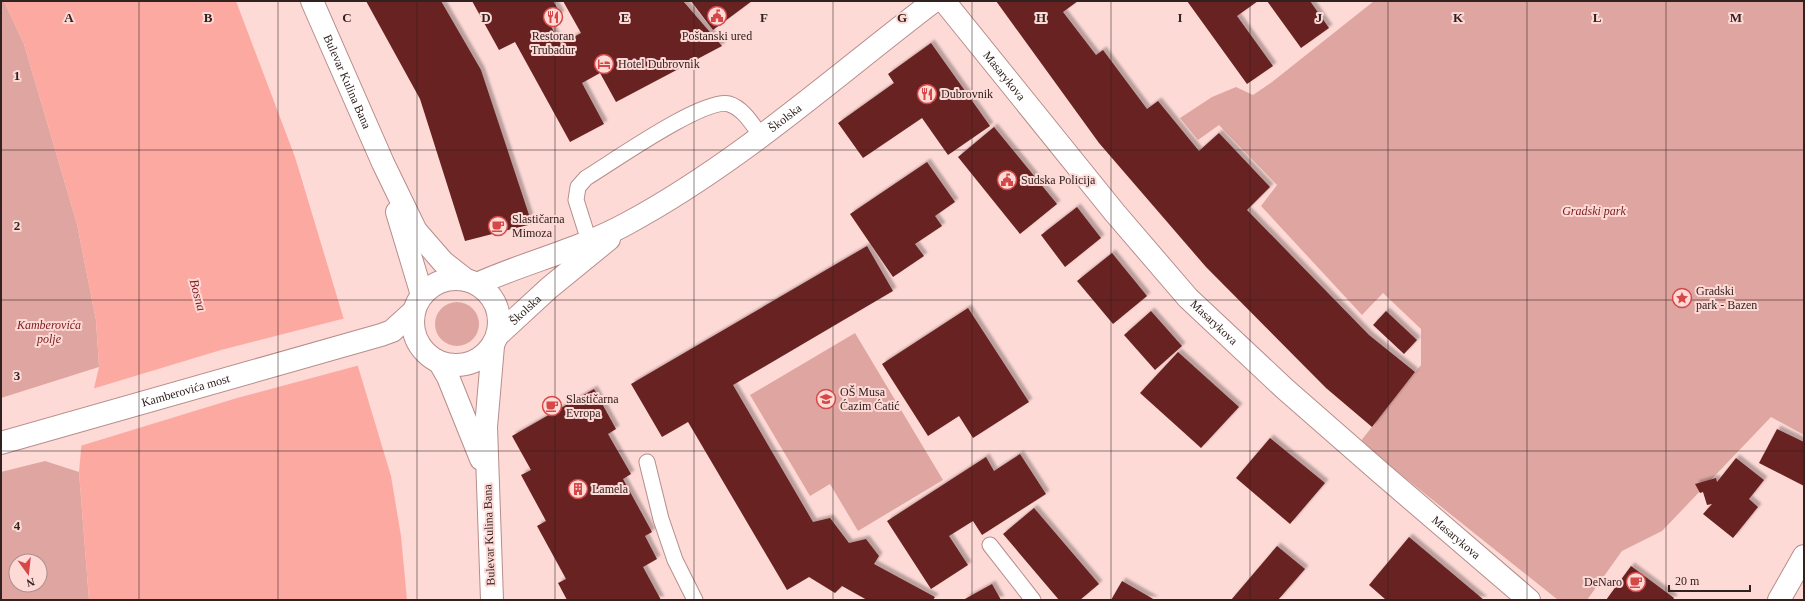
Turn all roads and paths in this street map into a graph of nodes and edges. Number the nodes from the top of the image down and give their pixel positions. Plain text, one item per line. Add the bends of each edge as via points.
1 (312, 1) edge
2 (934, 1) edge
3 (944, 1) edge
4 (761, 136) junction
5 (383, 163) junction
6 (627, 224) junction
7 (589, 241) junction
8 (471, 282) junction
9 (418, 303) junction
10 (376, 337) junction
11 (495, 341) junction
12 (419, 345) junction
13 (440, 363) junction
14 (1, 443) edge
15 (647, 462) dead end
16 (486, 471) junction
17 (990, 545) dead end
18 (1800, 564) edge
19 (492, 600) edge
20 (695, 600) edge
21 (1033, 600) edge
22 (1529, 600) edge
23 (1779, 600) edge

1 - 5 street, Bulevar Kulina Bana
2 - 4 street, Školska
3 - 22 street, Masarykova via 1115,213 1188,298 1285,389
4 - 6 street, Školska via 704,177
4 - 7 lane via 737,107 728,103 718,104 681,118 586,178 578,187 576,200
5 - 8 street, Bulevar Kulina Bana via 416,231 443,262
5 - 9 street, Bulevar Kulina Bana
6 - 7 street, Školska
6 - 11 street, Školska via 549,288
7 - 8 street, Školska via 503,273
8 - 9 street via 442,282 428,290
8 - 11 street via 486,291 494,301 500,323
9 - 10 street via 392,331
9 - 12 street via 413,327
10 - 12 street via 405,340
10 - 14 street, Kamberovića most
11 - 13 street via 487,354 470,364 450,366
11 - 16 street, Bulevar Kulina Bana via 486,427
12 - 13 street via 429,357
13 - 16 street, Bulevar Kulina Bana
15 - 20 lane via 661,519 675,560
16 - 19 street, Bulevar Kulina Bana
17 - 21 lane
18 - 23 street

